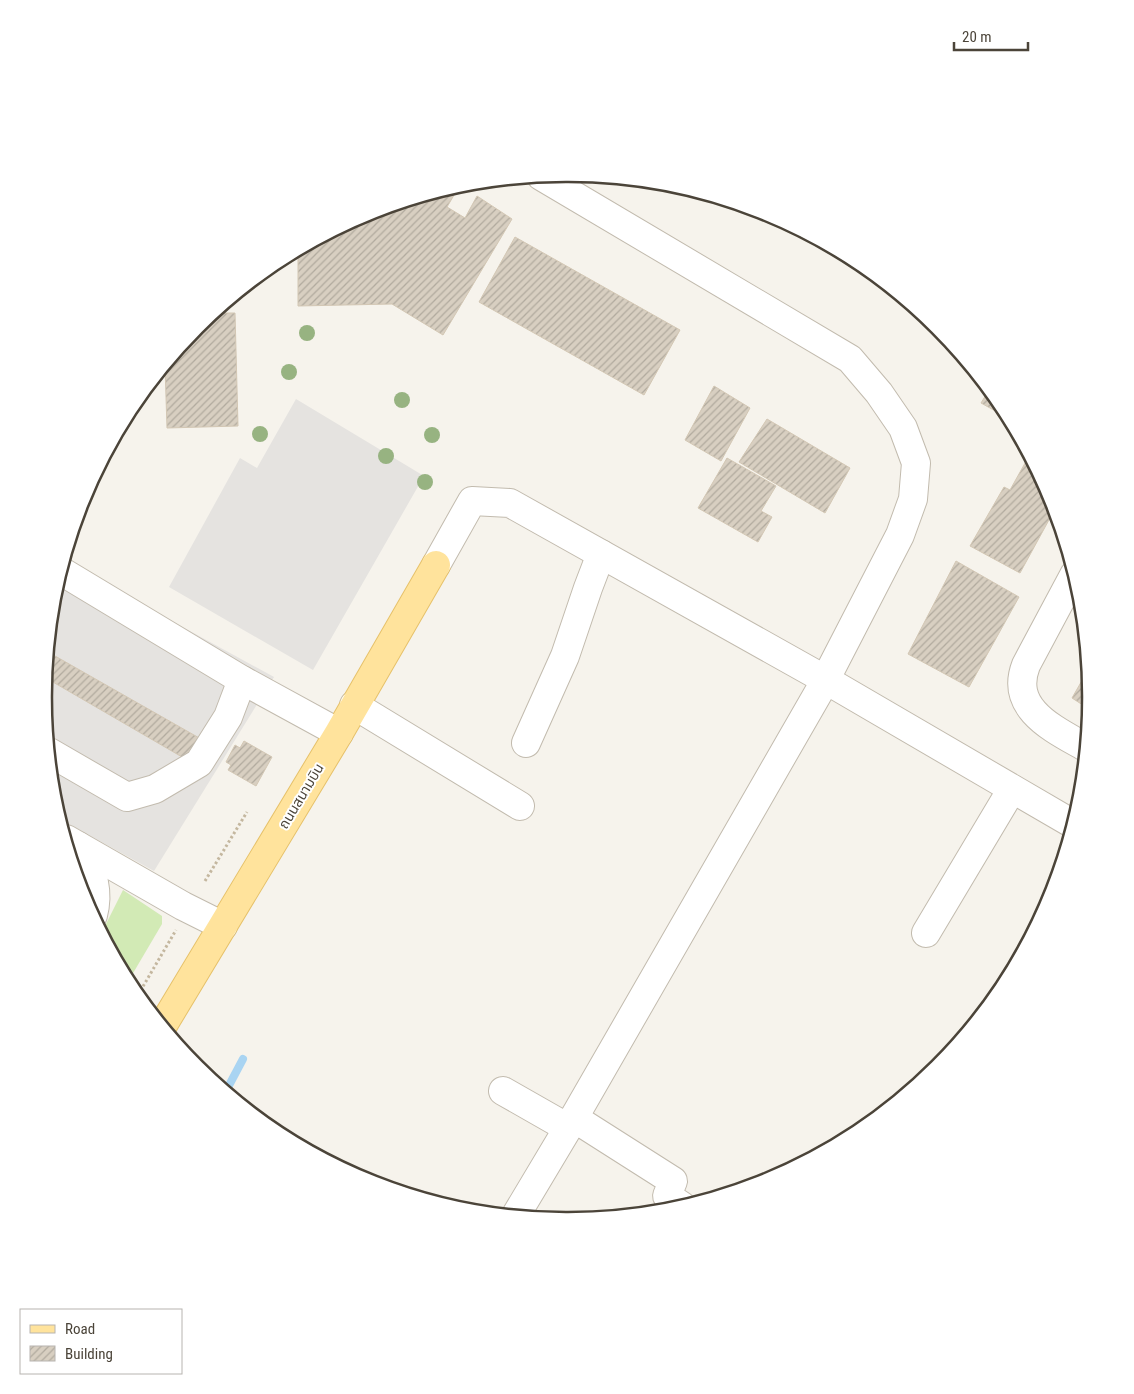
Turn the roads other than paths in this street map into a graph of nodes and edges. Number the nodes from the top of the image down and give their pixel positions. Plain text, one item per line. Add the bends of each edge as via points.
1 (553, 183) edge
2 (601, 554) junction
3 (436, 565) joint
4 (67, 575) edge
5 (1069, 585) edge
6 (242, 680) junction
7 (826, 680) junction
8 (354, 705) junction
9 (339, 733) junction
10 (526, 743) dead end
11 (1079, 743) edge
12 (56, 756) edge
13 (1012, 789) junction
14 (520, 806) dead end
15 (1066, 820) edge
16 (75, 844) edge
17 (75, 847) edge
18 (95, 900) edge
19 (223, 926) junction
20 (926, 933) dead end
21 (166, 1019) edge
22 (503, 1091) dead end
23 (571, 1123) junction
24 (674, 1200) edge
25 (520, 1209) edge

1 - 7 street via 850,359 903,428 916,463 913,499 900,535
2 - 3 street via 510,503 472,501
2 - 7 street
2 - 10 street via 565,656
3 - 8 main road, ถนนสนามบิน
4 - 6 street
5 - 11 street via 1021,678 1023,694 1036,716
6 - 9 street
6 - 12 street via 228,717 199,763 155,789 127,797
7 - 13 street
7 - 23 street
8 - 9 main road, ถนนสนามบิน
8 - 14 street
9 - 19 main road, ถนนสนามบิน
13 - 15 street
13 - 20 street
16 - 19 street
17 - 18 street via 88,861 93,874
19 - 21 main road, ถนนสนามบิน
22 - 23 street
23 - 24 street via 673,1181 667,1196
23 - 25 street

